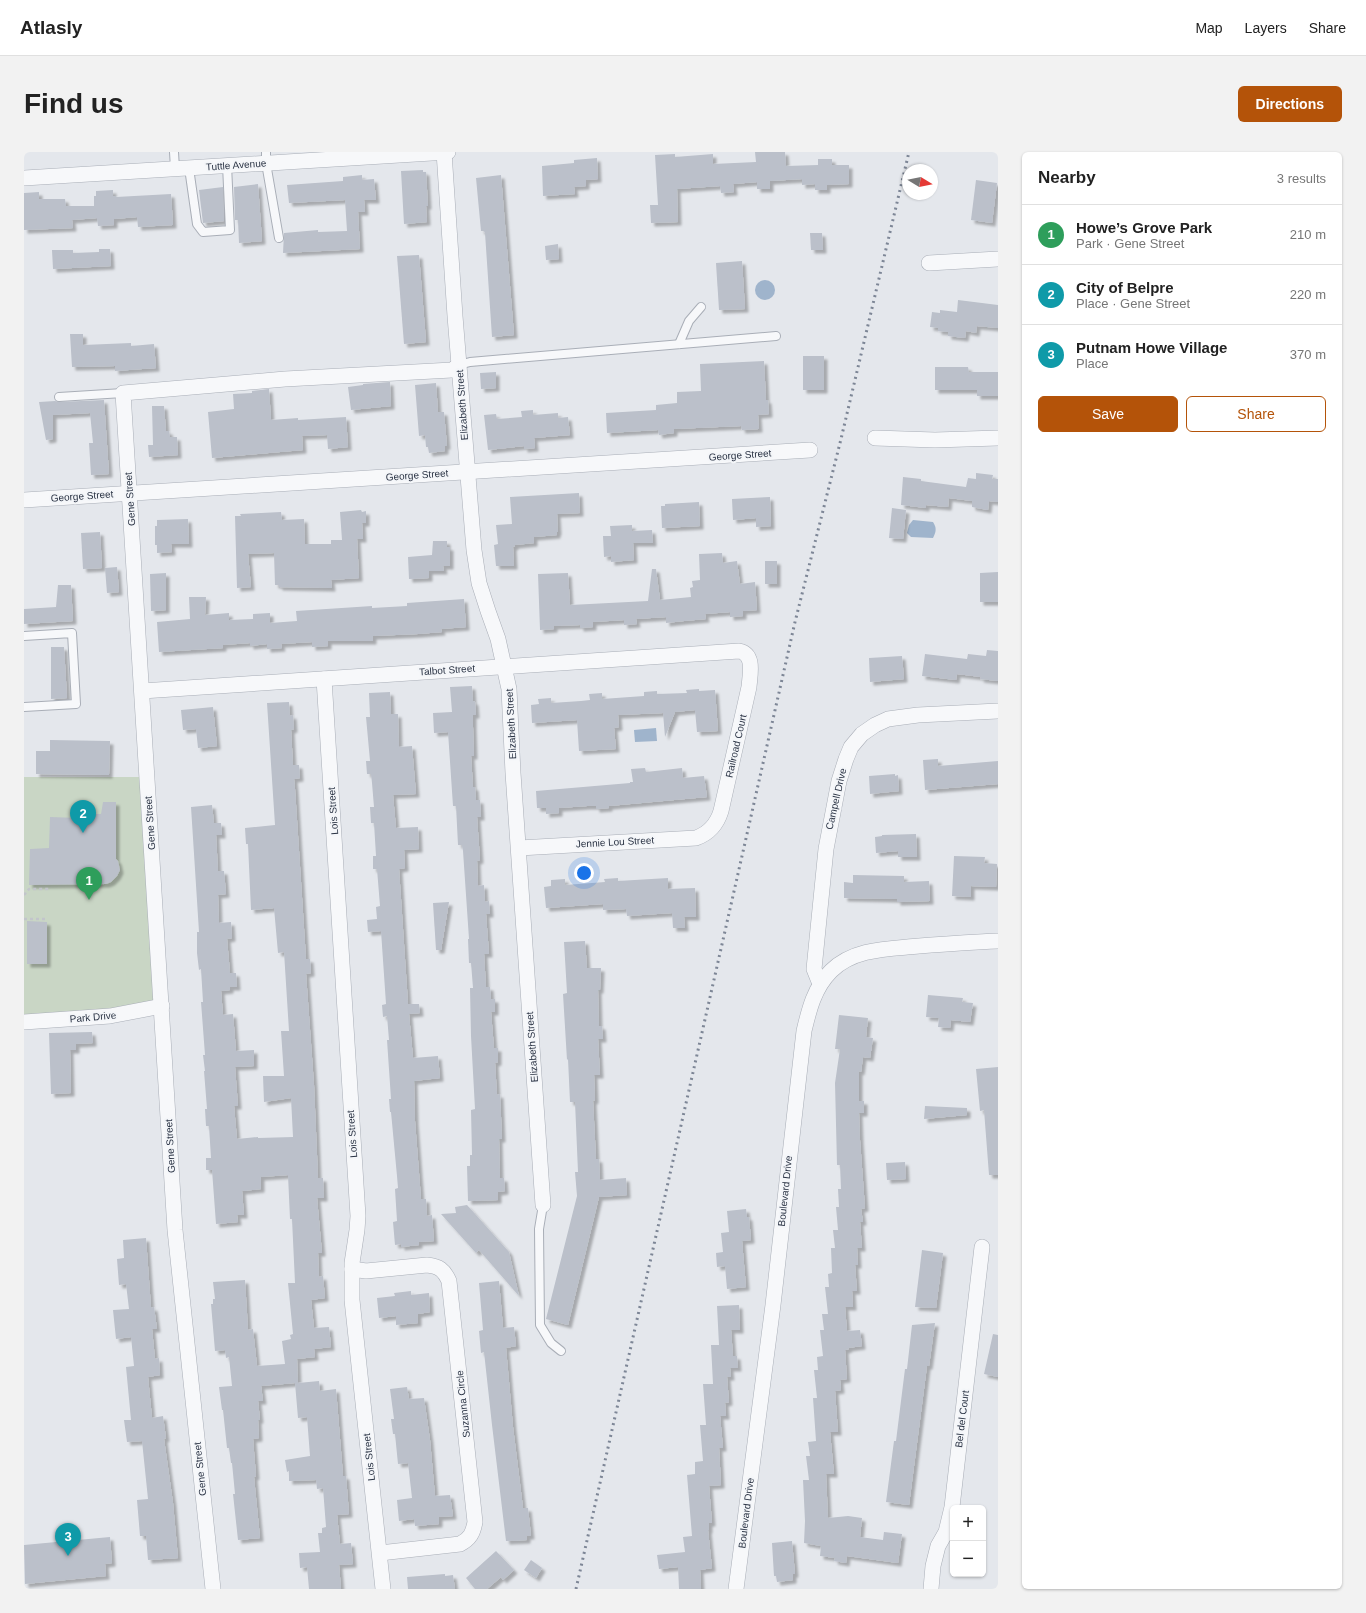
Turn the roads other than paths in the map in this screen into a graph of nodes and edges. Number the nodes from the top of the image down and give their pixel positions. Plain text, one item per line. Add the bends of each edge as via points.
1 (174, 152) edge
2 (444, 152) edge
3 (448, 152) edge
4 (266, 157) edge
5 (227, 165) junction
6 (182, 168) junction
7 (24, 178) edge
8 (279, 238) dead end
9 (998, 259) edge
10 (929, 263) dead end
11 (701, 307) dead end
12 (776, 336) dead end
13 (679, 344) junction
14 (459, 365) junction
15 (123, 393) junction
16 (59, 397) dead end
17 (875, 438) dead end
18 (998, 438) edge
19 (810, 450) dead end
20 (467, 472) junction
21 (130, 493) junction
22 (24, 500) edge
23 (24, 636) edge
24 (749, 657) joint
25 (504, 666) junction
26 (324, 679) junction
27 (142, 691) junction
28 (24, 707) edge
29 (998, 711) edge
30 (709, 831) joint
31 (519, 848) junction
32 (998, 941) edge
33 (820, 984) junction
34 (162, 1006) junction
35 (24, 1022) edge
36 (543, 1205) joint
37 (982, 1247) dead end
38 (352, 1269) junction
39 (561, 1351) dead end
40 (380, 1553) junction
41 (213, 1589) edge
42 (383, 1589) edge
43 (736, 1589) edge
44 (932, 1589) edge

1 - 6 lane
2 - 3 street, Tuttle Avenue
2 - 4 street, Tuttle Avenue
2 - 14 street, Elizabeth Street
4 - 5 street, Tuttle Avenue
4 - 8 lane
5 - 6 street, Tuttle Avenue
5 - 6 lane via 230,230 203,232 197,224
6 - 7 street, Tuttle Avenue
9 - 10 street
11 - 13 lane via 689,321
12 - 13 lane
13 - 14 lane
14 - 15 street via 452,370 285,379
14 - 20 street, Elizabeth Street
15 - 16 lane
15 - 21 street, Gene Street
17 - 18 street
19 - 20 street, George Street
20 - 21 street, George Street
20 - 25 street, Elizabeth Street via 479,583 498,639
21 - 22 street, George Street
21 - 27 street, Gene Street
23 - 28 lane via 72,633 76,704
24 - 25 street, Talbot Street via 745,652 739,651
24 - 30 street, Railroad Court via 749,687 721,810 718,821
25 - 26 street, Talbot Street
25 - 31 street, Elizabeth Street via 509,689
26 - 27 street, Talbot Street
26 - 38 street, Lois Street via 358,1216
27 - 34 street, Gene Street
29 - 33 street, Campell Drive via 888,719 862,734 851,747 839,781 826,849 814,969
30 - 31 street, Jennie Lou Street via 696,838
31 - 36 street, Elizabeth Street
32 - 33 street, Boulevard Drive via 877,950 856,955 843,962
33 - 43 street, Boulevard Drive via 811,1003 804,1031 773,1305
34 - 35 street, Park Drive via 110,1016
34 - 41 street, Gene Street via 175,1230
36 - 39 lane via 539,1229 540,1325 551,1342
37 - 44 street, Bel del Court via 952,1507 946,1532 938,1546
38 - 40 street, Lois Street via 352,1300
38 - 40 street, Suzanna Circle via 366,1271 427,1265 439,1267 446,1272 474,1515 474,1532 460,1544
40 - 42 street, Lois Street

